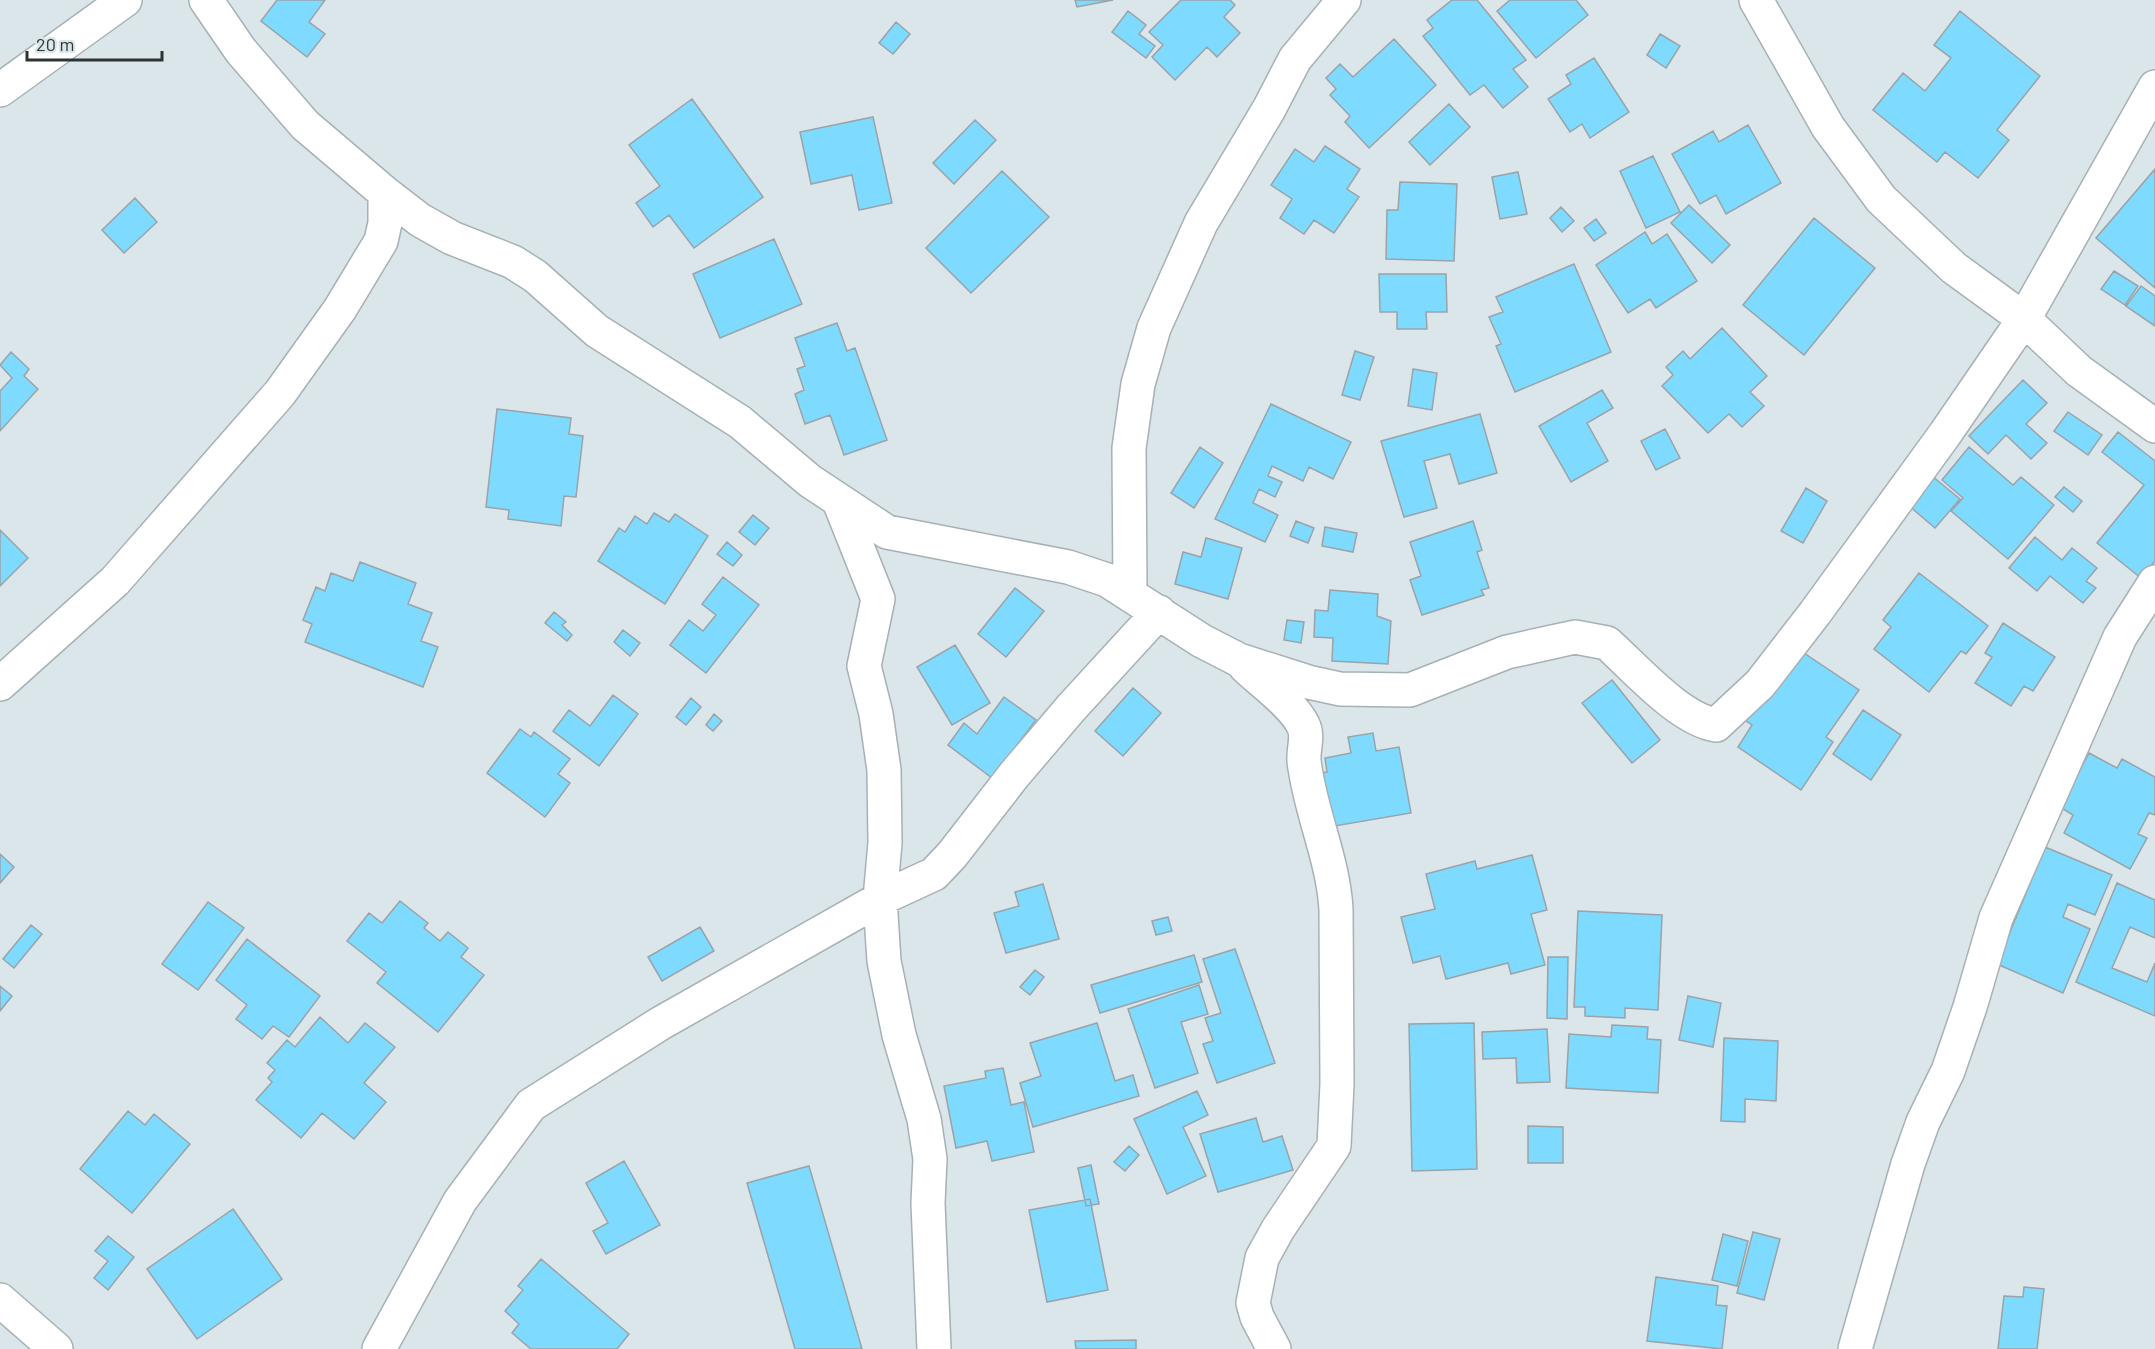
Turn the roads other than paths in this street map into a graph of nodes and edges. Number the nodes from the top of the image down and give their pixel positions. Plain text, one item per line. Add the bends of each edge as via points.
1 (206, 0) edge
2 (1344, 0) edge
3 (1756, 0) edge
4 (108, 4) edge
5 (2155, 87) edge
6 (0, 90) edge
7 (385, 193) junction
8 (2024, 319) junction
9 (2155, 426) edge
10 (839, 501) junction
11 (2155, 582) edge
12 (1130, 592) junction
13 (1159, 612) junction
14 (1239, 660) junction
15 (0, 684) edge
16 (880, 899) junction
17 (0, 1300) edge
18 (56, 1349) edge
19 (379, 1349) edge
20 (934, 1349) edge
21 (1275, 1349) edge
22 (1855, 1349) edge

1 - 7 street via 241,51 305,125
2 - 12 street via 1295,59 1201,223 1154,328 1138,384 1129,448
3 - 8 street via 1828,127 1881,199 1954,268
4 - 6 street
5 - 8 street
7 - 10 street via 452,238 513,262 535,276 597,331 740,422 810,482
7 - 15 street via 381,241 340,309 280,393 115,581
8 - 9 street via 2079,371
8 - 14 street via 1815,613 1760,684 1716,725 1674,703 1607,643 1587,637 1575,636 1507,652 1410,690 1340,689
10 - 12 street via 886,532 1068,567
10 - 16 street via 878,599 864,666 884,770 885,843
11 - 22 street via 2120,637 1996,918 1959,1039 1908,1164
12 - 13 street
13 - 14 street
13 - 16 street via 1014,775 934,874
14 - 21 street via 1298,716 1305,728 1309,794 1334,883 1336,909 1334,1146 1262,1258 1253,1303
16 - 19 street via 662,1023 531,1105 459,1201
16 - 20 street via 884,961 899,1035 924,1119 930,1159
17 - 18 street

